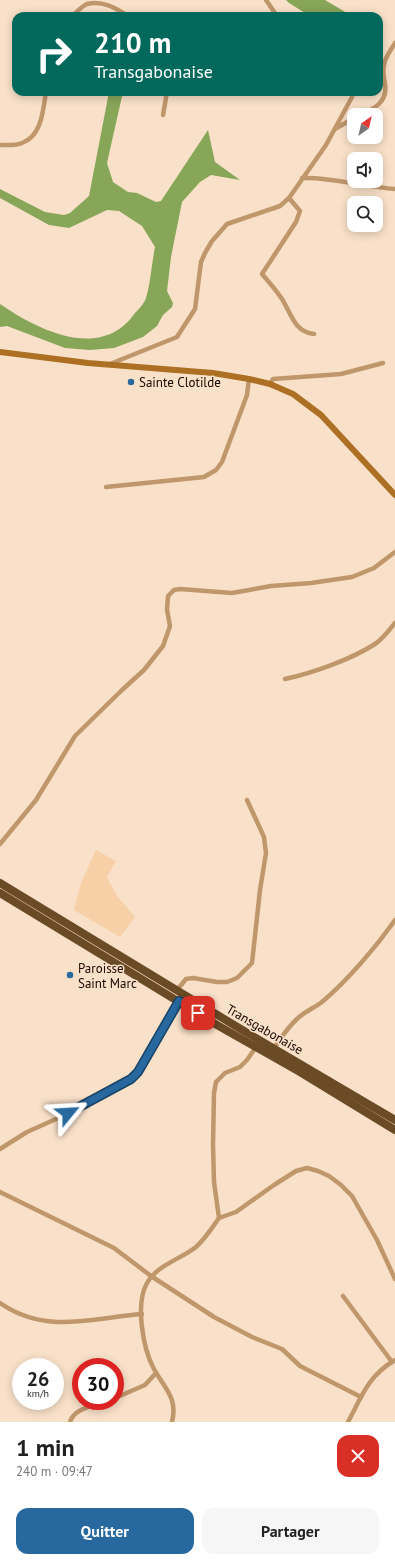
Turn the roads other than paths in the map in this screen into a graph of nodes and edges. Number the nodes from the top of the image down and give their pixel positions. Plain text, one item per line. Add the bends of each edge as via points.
1 (266, 0) edge
2 (77, 12) edge
3 (122, 12) edge
4 (274, 12) edge
5 (395, 43) edge
6 (45, 96) edge
7 (166, 96) edge
8 (352, 96) edge
9 (376, 108) edge
10 (163, 115) dead end
11 (347, 121) edge
12 (334, 130) junction
13 (0, 145) edge
14 (302, 178) junction
15 (395, 190) edge
16 (289, 198) junction
17 (314, 334) dead end
18 (0, 352) edge
19 (383, 363) dead end
20 (110, 364) junction
21 (249, 379) junction
22 (270, 384) junction
23 (106, 487) dead end
24 (395, 495) edge
25 (395, 552) edge
26 (395, 624) edge
27 (285, 679) dead end
28 (247, 800) dead end
29 (0, 844) edge
30 (0, 883) edge
31 (0, 894) edge
32 (395, 920) edge
33 (177, 990) junction
34 (179, 1001) junction
35 (256, 1047) junction
36 (274, 1048) junction
37 (395, 1120) edge
38 (395, 1130) edge
39 (0, 1149) edge
40 (0, 1192) edge
41 (219, 1218) junction
42 (151, 1276) junction
43 (395, 1279) edge
44 (343, 1296) dead end
45 (0, 1303) edge
46 (142, 1314) junction
47 (394, 1361) edge
48 (156, 1373) junction
49 (124, 1394) edge
50 (361, 1398) junction
51 (81, 1410) edge
52 (70, 1422) edge
53 (172, 1422) edge
54 (348, 1422) edge

1 - 4 street
2 - 3 street via 86,4 100,3 111,5
5 - 9 street via 384,64 386,93
6 - 13 street via 42,116 31,138 21,144
7 - 10 street
8 - 12 street
11 - 12 street
12 - 14 street
14 - 15 street via 318,178
14 - 16 street
16 - 17 street via 300,211 296,222 262,274 282,299 297,326
16 - 20 street via 280,206 227,224 212,241 201,262 195,309 177,337
18 - 20 street
19 - 22 street via 342,374 273,379
20 - 21 street via 195,371
21 - 22 street
21 - 23 street via 248,395 222,462 210,475
22 - 24 street via 293,394 321,415
25 - 29 street via 374,568 352,577 232,593 174,590 167,600 170,626 163,646 144,670 75,736 36,800
26 - 27 street via 377,643 359,653 308,674
28 - 33 street via 264,837 266,853 252,963 237,978 227,982 186,979
30 - 33 highway, Transgabonaise
31 - 34 highway, Transgabonaise
32 - 36 street via 349,976 322,1002 298,1018
33 - 36 highway, Transgabonaise
34 - 35 highway, Transgabonaise
34 - 39 street via 138,1072 131,1079 27,1132
35 - 38 highway, Transgabonaise
35 - 41 street via 240,1067 225,1073 216,1082 213,1145 214,1182
36 - 37 highway, Transgabonaise
40 - 42 street via 114,1248
41 - 42 street via 196,1247
41 - 43 street via 236,1212 296,1171 307,1168 318,1171 341,1185 352,1196
42 - 46 street via 143,1294
42 - 50 street via 214,1317 282,1349 300,1366
44 - 47 street
45 - 46 street via 30,1318 59,1323
46 - 48 street via 144,1340
47 - 50 street via 375,1374
48 - 49 street via 145,1385
48 - 53 street via 173,1402
50 - 54 street
51 - 52 street via 72,1416

